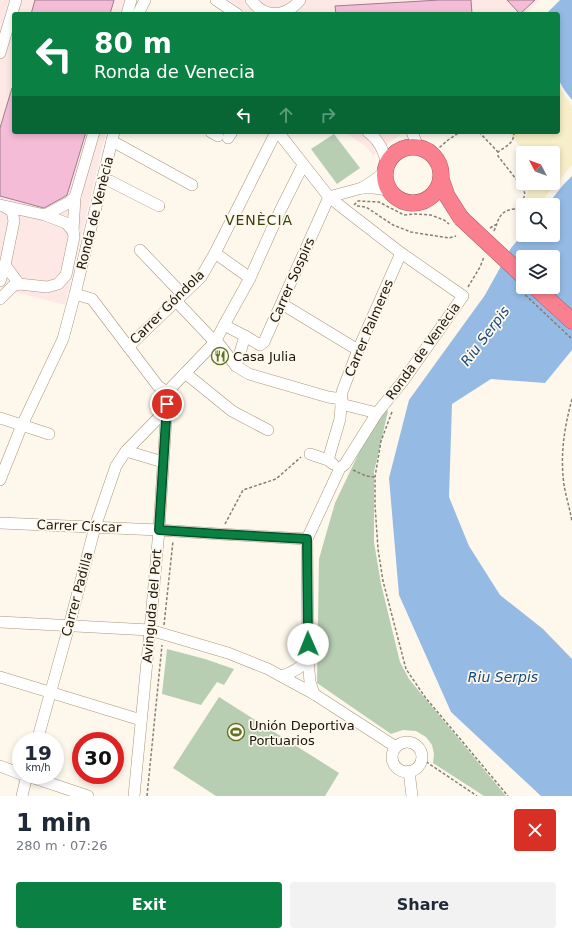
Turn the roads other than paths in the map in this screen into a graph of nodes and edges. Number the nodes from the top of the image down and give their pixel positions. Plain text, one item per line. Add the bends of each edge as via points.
1 (16, 0) edge
2 (131, 0) edge
3 (144, 0) edge
4 (216, 0) edge
5 (251, 0) edge
6 (297, 7) edge
7 (12, 12) edge
8 (128, 12) edge
9 (139, 12) edge
10 (234, 12) edge
11 (266, 12) edge
12 (283, 12) edge
13 (12, 13) edge
14 (0, 53) edge
15 (93, 134) edge
16 (276, 134) edge
17 (279, 134) edge
18 (371, 134) edge
19 (413, 134) edge
20 (113, 136) edge
21 (425, 151) junction
22 (303, 165) junction
23 (386, 168) junction
24 (441, 179) junction
25 (103, 180) junction
26 (192, 185) dead end
27 (362, 188) junction
28 (388, 190) junction
29 (75, 197) junction
30 (329, 197) junction
31 (424, 201) junction
32 (1, 205) edge
33 (159, 206) dead end
34 (42, 215) junction
35 (458, 223) junction
36 (14, 225) junction
37 (73, 231) junction
38 (140, 250) dead end
39 (215, 253) junction
40 (401, 253) junction
41 (5, 265) junction
42 (516, 270) edge
43 (250, 278) junction
44 (0, 281) edge
45 (19, 284) junction
46 (75, 294) junction
47 (542, 294) edge
48 (179, 297) junction
49 (0, 299) edge
50 (282, 304) junction
51 (572, 322) edge
52 (224, 325) junction
53 (245, 336) junction
54 (215, 341) junction
55 (128, 347) junction
56 (358, 350) junction
57 (236, 366) junction
58 (185, 373) junction
59 (167, 392) junction
60 (341, 402) junction
61 (167, 409) junction
62 (377, 414) junction
63 (0, 418) edge
64 (22, 425) junction
65 (268, 430) dead end
66 (49, 434) dead end
67 (126, 451) junction
68 (310, 454) road end
69 (328, 460) junction
70 (163, 462) junction
71 (342, 466) junction
72 (0, 480) edge
73 (0, 524) edge
74 (95, 527) junction
75 (159, 530) junction
76 (307, 539) junction
77 (0, 622) edge
78 (69, 626) junction
79 (150, 630) junction
80 (308, 659) junction
81 (281, 676) junction
82 (0, 677) edge
83 (50, 692) junction
84 (314, 694) junction
85 (141, 720) junction
86 (39, 732) edge
87 (396, 747) junction
88 (0, 766) edge
89 (12, 770) edge
90 (409, 771) junction
91 (24, 784) edge
92 (52, 784) edge
93 (22, 796) edge
94 (88, 796) edge
95 (134, 796) edge
96 (412, 796) edge

1 - 7 street
2 - 8 street
3 - 9 street
4 - 10 street
5 - 11 street
6 - 12 street
13 - 14 street
15 - 29 street
16 - 39 street, Carrer Góndola
17 - 22 street, Ronda de Venècia
18 - 23 street via 382,149
19 - 21 street
20 - 25 street, Ronda de Venècia
20 - 26 street
21 - 23 highway via 409,147 400,150 392,156
21 - 24 highway via 437,160
22 - 30 street, Ronda de Venècia
22 - 43 street
23 - 27 street
23 - 28 highway via 385,181
24 - 31 highway via 432,196
24 - 35 highway
25 - 33 street via 110,181
25 - 46 street, Ronda de Venècia
27 - 28 street
27 - 30 street
28 - 31 highway via 396,198 407,203
29 - 34 street
29 - 37 street
30 - 40 street, Ronda de Venècia
30 - 50 street, Carrer Sospirs
31 - 35 highway via 436,205
32 - 34 street
32 - 36 street via 12,211
34 - 36 street via 23,217
34 - 37 street via 66,223
35 - 42 highway, bridge
36 - 41 street
37 - 45 street via 66,275 58,284 47,287
38 - 48 street
39 - 43 street
39 - 48 street, Carrer Góndola via 201,277
40 - 56 street, Carrer Palmeres
40 - 62 street, Ronda de Venècia via 463,296
41 - 44 street
41 - 45 street
43 - 52 street
45 - 49 street via 13,286
46 - 55 street via 92,299
46 - 64 street, Ronda de Venècia via 63,339
47 - 51 highway
48 - 54 street
48 - 55 street, Carrer Góndola
50 - 53 street, Carrer Sospirs via 264,342 260,344
50 - 56 street
52 - 53 street
52 - 54 street
53 - 57 street
54 - 57 street
54 - 58 street
55 - 59 street via 158,386
56 - 60 street, Carrer Palmeres via 342,392
57 - 60 street via 249,374
58 - 59 street
58 - 65 street via 232,411
59 - 61 street, Avinguda del Port
60 - 62 street
60 - 69 street, Carrer Palmeres via 340,419
61 - 67 street, Carrer Padilla
61 - 70 street, Avinguda del Port
62 - 71 street, Ronda de Venècia
63 - 64 street
64 - 66 street
64 - 72 street, Ronda de Venècia
67 - 70 street
67 - 74 street, Carrer Padilla via 116,466
68 - 69 street
69 - 71 street
70 - 75 street, Avinguda del Port
71 - 76 street, Ronda de Venècia
73 - 74 street, Carrer Císcar
74 - 75 street, Carrer Císcar
74 - 78 street, Carrer Padilla
75 - 76 street, Carrer Císcar
75 - 79 street, Avinguda del Port
76 - 80 street
77 - 78 street
78 - 79 street
78 - 83 street, Carrer Padilla
79 - 81 street via 228,653
79 - 85 street, Avinguda del Port
80 - 81 street via 297,669
80 - 84 street
81 - 84 street
82 - 83 street
83 - 85 street
83 - 86 street, Carrer Padilla
84 - 87 street
85 - 95 street, Avinguda del Port
87 - 90 street via 392,757 394,764 402,771
87 - 90 street via 409,742 420,750 422,759 417,767
88 - 89 street
90 - 96 street
91 - 93 street
92 - 94 street

